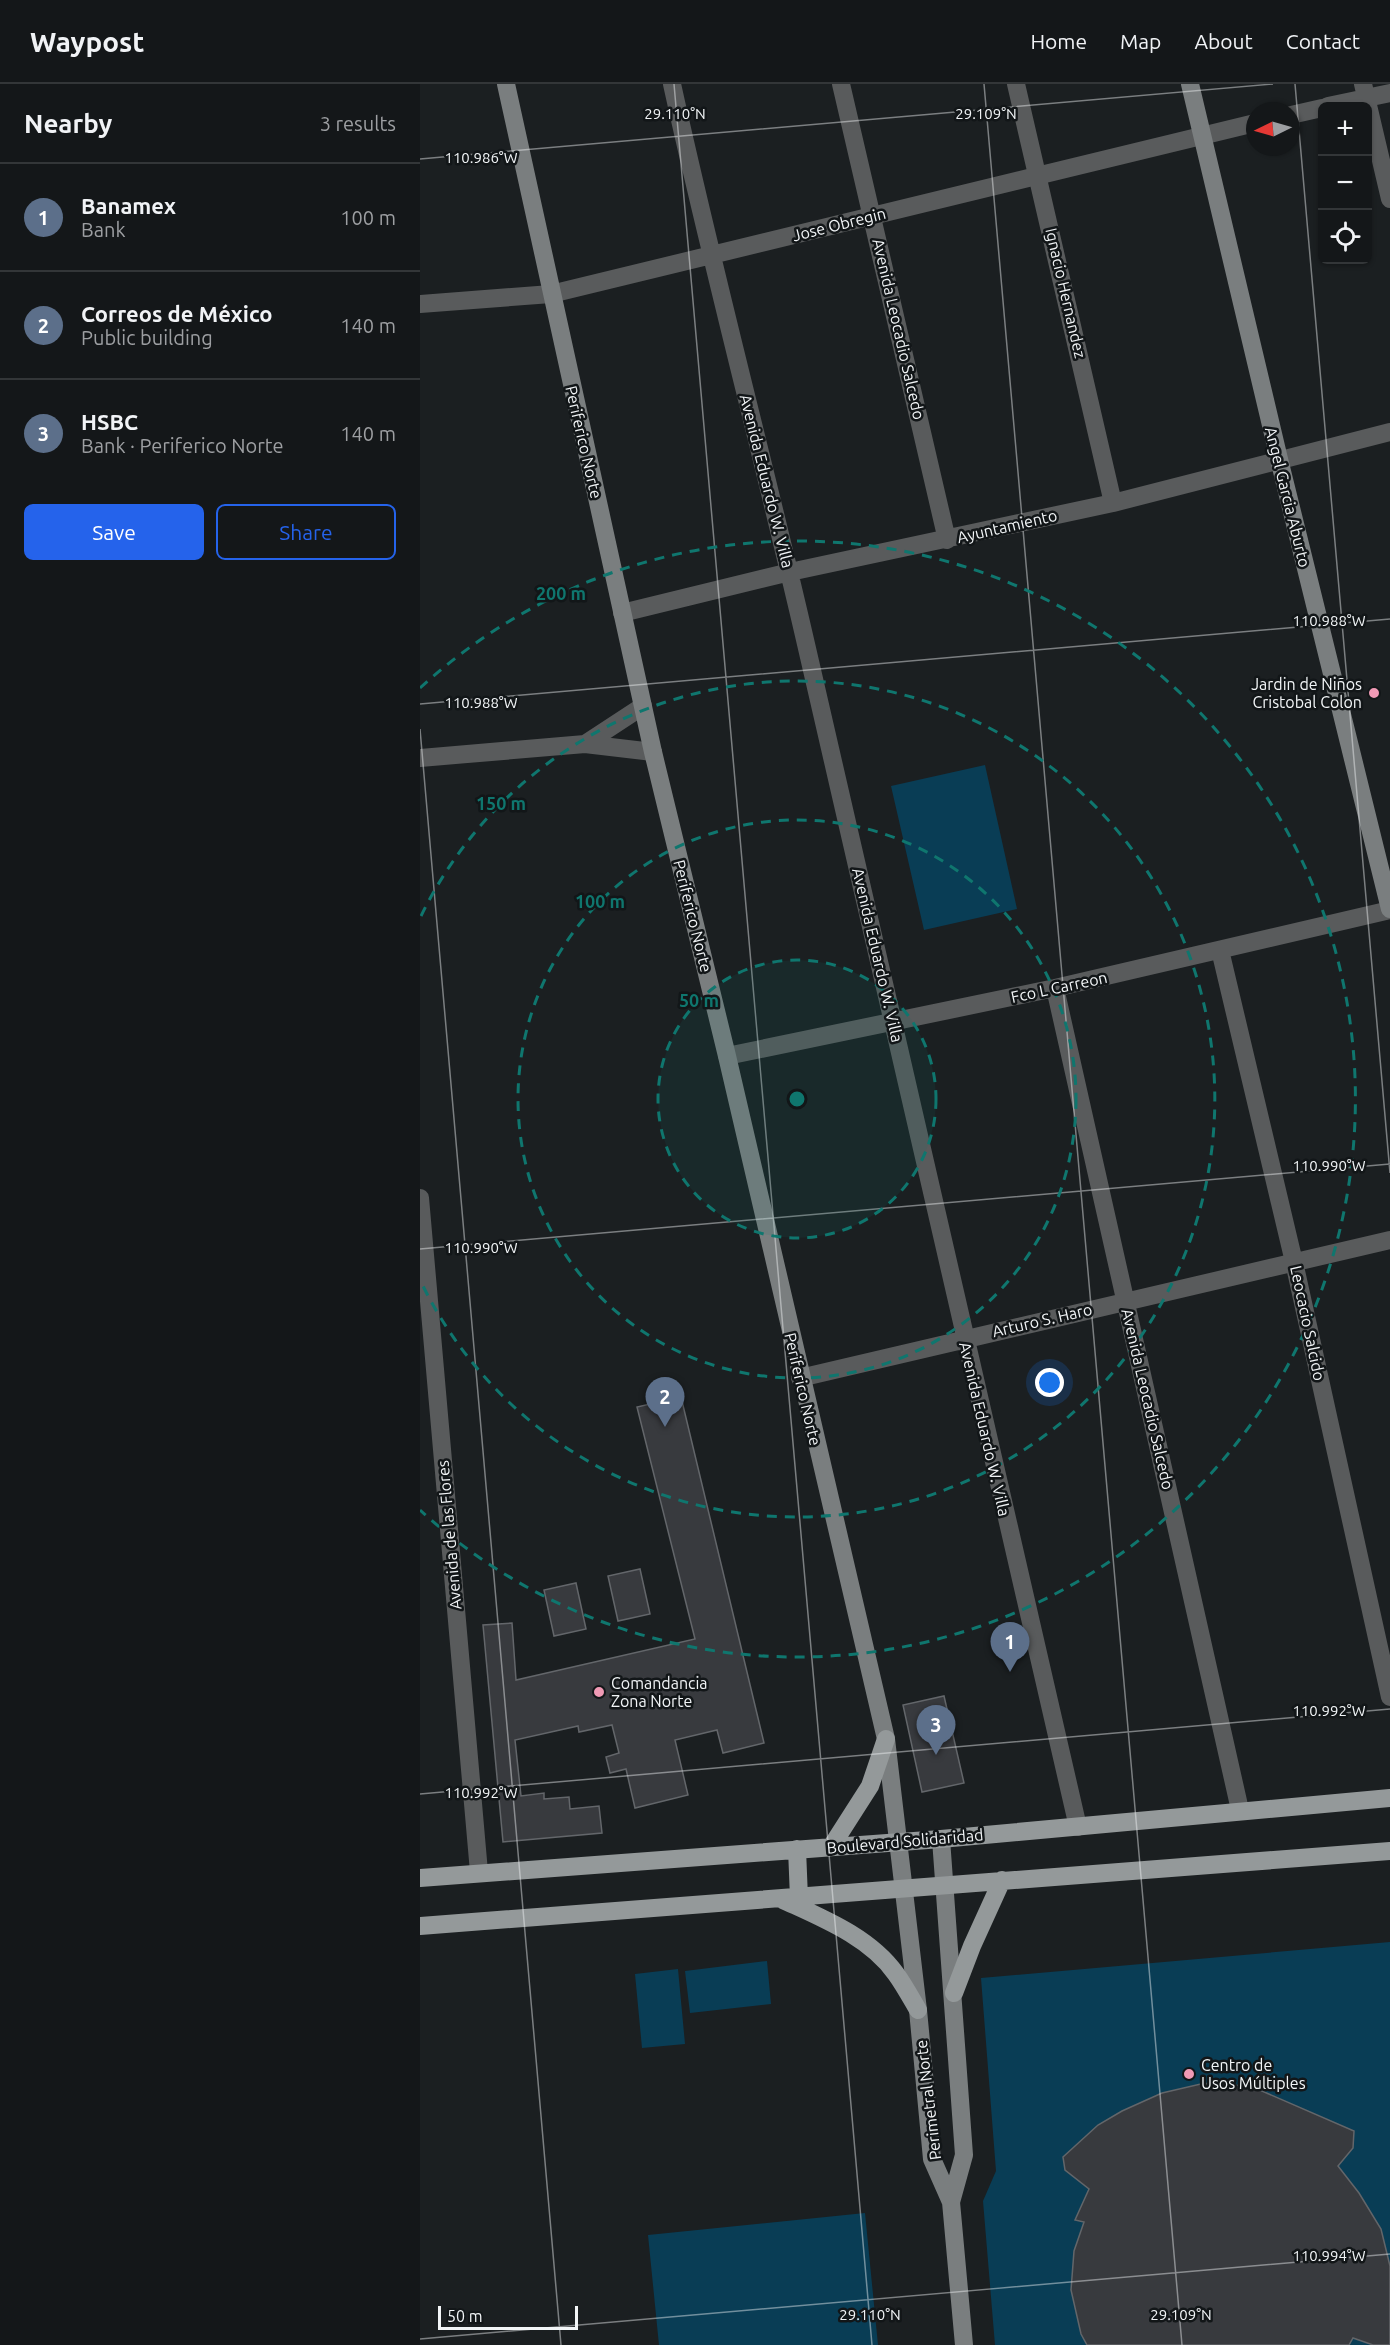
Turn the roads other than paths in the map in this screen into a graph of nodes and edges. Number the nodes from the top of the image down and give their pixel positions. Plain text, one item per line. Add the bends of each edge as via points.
1 (506, 84) edge
2 (672, 84) edge
3 (841, 84) edge
4 (1016, 84) edge
5 (1190, 84) edge
6 (1365, 91) edge
7 (1390, 93) edge
8 (1338, 102) edge
9 (1318, 109) edge
10 (1300, 113) edge
11 (1246, 125) edge
12 (1202, 136) junction
13 (1039, 176) junction
14 (1390, 200) edge
15 (873, 216) junction
16 (710, 255) junction
17 (551, 294) junction
18 (420, 304) edge
19 (1390, 432) edge
20 (1279, 459) junction
21 (1113, 502) junction
22 (947, 540) junction
23 (790, 572) junction
24 (622, 613) junction
25 (643, 706) junction
26 (585, 744) junction
27 (653, 752) junction
28 (420, 758) edge
29 (1390, 910) edge
30 (1220, 950) junction
31 (1055, 988) junction
32 (894, 1022) junction
33 (727, 1056) junction
34 (420, 1198) edge
35 (420, 1204) edge
36 (1390, 1240) edge
37 (1294, 1262) junction
38 (1126, 1300) junction
39 (963, 1338) junction
40 (800, 1378) junction
41 (1390, 1697) edge
42 (886, 1739) junction
43 (1390, 1798) edge
44 (1240, 1810) junction
45 (1078, 1827) junction
46 (941, 1839) junction
47 (898, 1841) junction
48 (831, 1847) junction
49 (797, 1850) junction
50 (1390, 1851) edge
51 (479, 1872) junction
52 (420, 1878) edge
53 (1002, 1880) junction
54 (945, 1885) junction
55 (902, 1889) junction
56 (790, 1898) junction
57 (420, 1926) edge
58 (954, 1993) junction
59 (918, 2010) junction
60 (951, 2202) junction
61 (964, 2345) edge

1 - 17 street, Periferico Norte
2 - 16 street, Avenida Eduardo W. Villa
3 - 15 street, Avenida Leocadio Salcedo
4 - 13 street, Ignacio Hernandez
5 - 12 street, Angel Garcia Aburto
6 - 7 street
6 - 8 street
6 - 14 street
9 - 10 street
11 - 12 street, Jose Obregin
12 - 13 street, Jose Obregin
12 - 20 street, Angel Garcia Aburto
13 - 15 street, Jose Obregin
13 - 21 street, Ignacio Hernandez
15 - 16 street, Jose Obregin
15 - 22 street, Avenida Leocadio Salcedo
16 - 17 street, Jose Obregin
16 - 23 street, Avenida Eduardo W. Villa
17 - 18 street, Jose Obregin
17 - 24 street, Periferico Norte
19 - 20 street, Ayuntamiento
20 - 21 street, Ayuntamiento
20 - 29 street, Angel Garcia Aburto
21 - 22 street, Ayuntamiento
22 - 23 street, Ayuntamiento
23 - 24 street, Ayuntamiento
23 - 32 street, Avenida Eduardo W. Villa
24 - 25 street, Periferico Norte
25 - 26 street
25 - 27 street, Periferico Norte
26 - 27 street
26 - 28 street
27 - 33 street, Periferico Norte
29 - 30 street, Fco L Carreon
30 - 31 street, Fco L Carreon
30 - 37 street, Leocacio Salcido
31 - 32 street, Fco L Carreon
31 - 38 street, Avenida Leocadio Salcedo
32 - 33 street, Fco L Carreon
32 - 39 street, Avenida Eduardo W. Villa
33 - 40 street, Periferico Norte
34 - 35 street, Avenida de las Flores
35 - 51 street, Avenida de las Flores
36 - 37 street, Arturo S. Haro
37 - 38 street, Arturo S. Haro
37 - 41 street, Leocacio Salcido
38 - 39 street, Arturo S. Haro
38 - 44 street, Avenida Leocadio Salcedo
39 - 40 street, Arturo S. Haro
39 - 45 street, Avenida Eduardo W. Villa
40 - 42 street, Periferico Norte
42 - 47 street, Periferico Norte
42 - 48 main road via 870,1786
43 - 44 main road, Boulevard Solidaridad
44 - 45 main road, Boulevard Solidaridad
45 - 46 main road, Boulevard Solidaridad
46 - 47 main road, Boulevard Solidaridad
46 - 54 street
47 - 48 main road, Boulevard Solidaridad
47 - 55 street, Periferico Norte
48 - 49 main road, Boulevard Solidaridad
49 - 51 main road, Boulevard Solidaridad
49 - 56 main road
50 - 53 main road
51 - 52 main road, Boulevard Solidaridad
53 - 54 main road
53 - 58 main road
54 - 55 main road
54 - 58 street
55 - 56 main road
55 - 59 street, Perimetral Norte
56 - 57 main road
56 - 59 main road via 865,1943 895,1972
58 - 60 street via 964,2156
59 - 60 street, Perimetral Norte via 932,2159
60 - 61 street, Perimetral Norte

